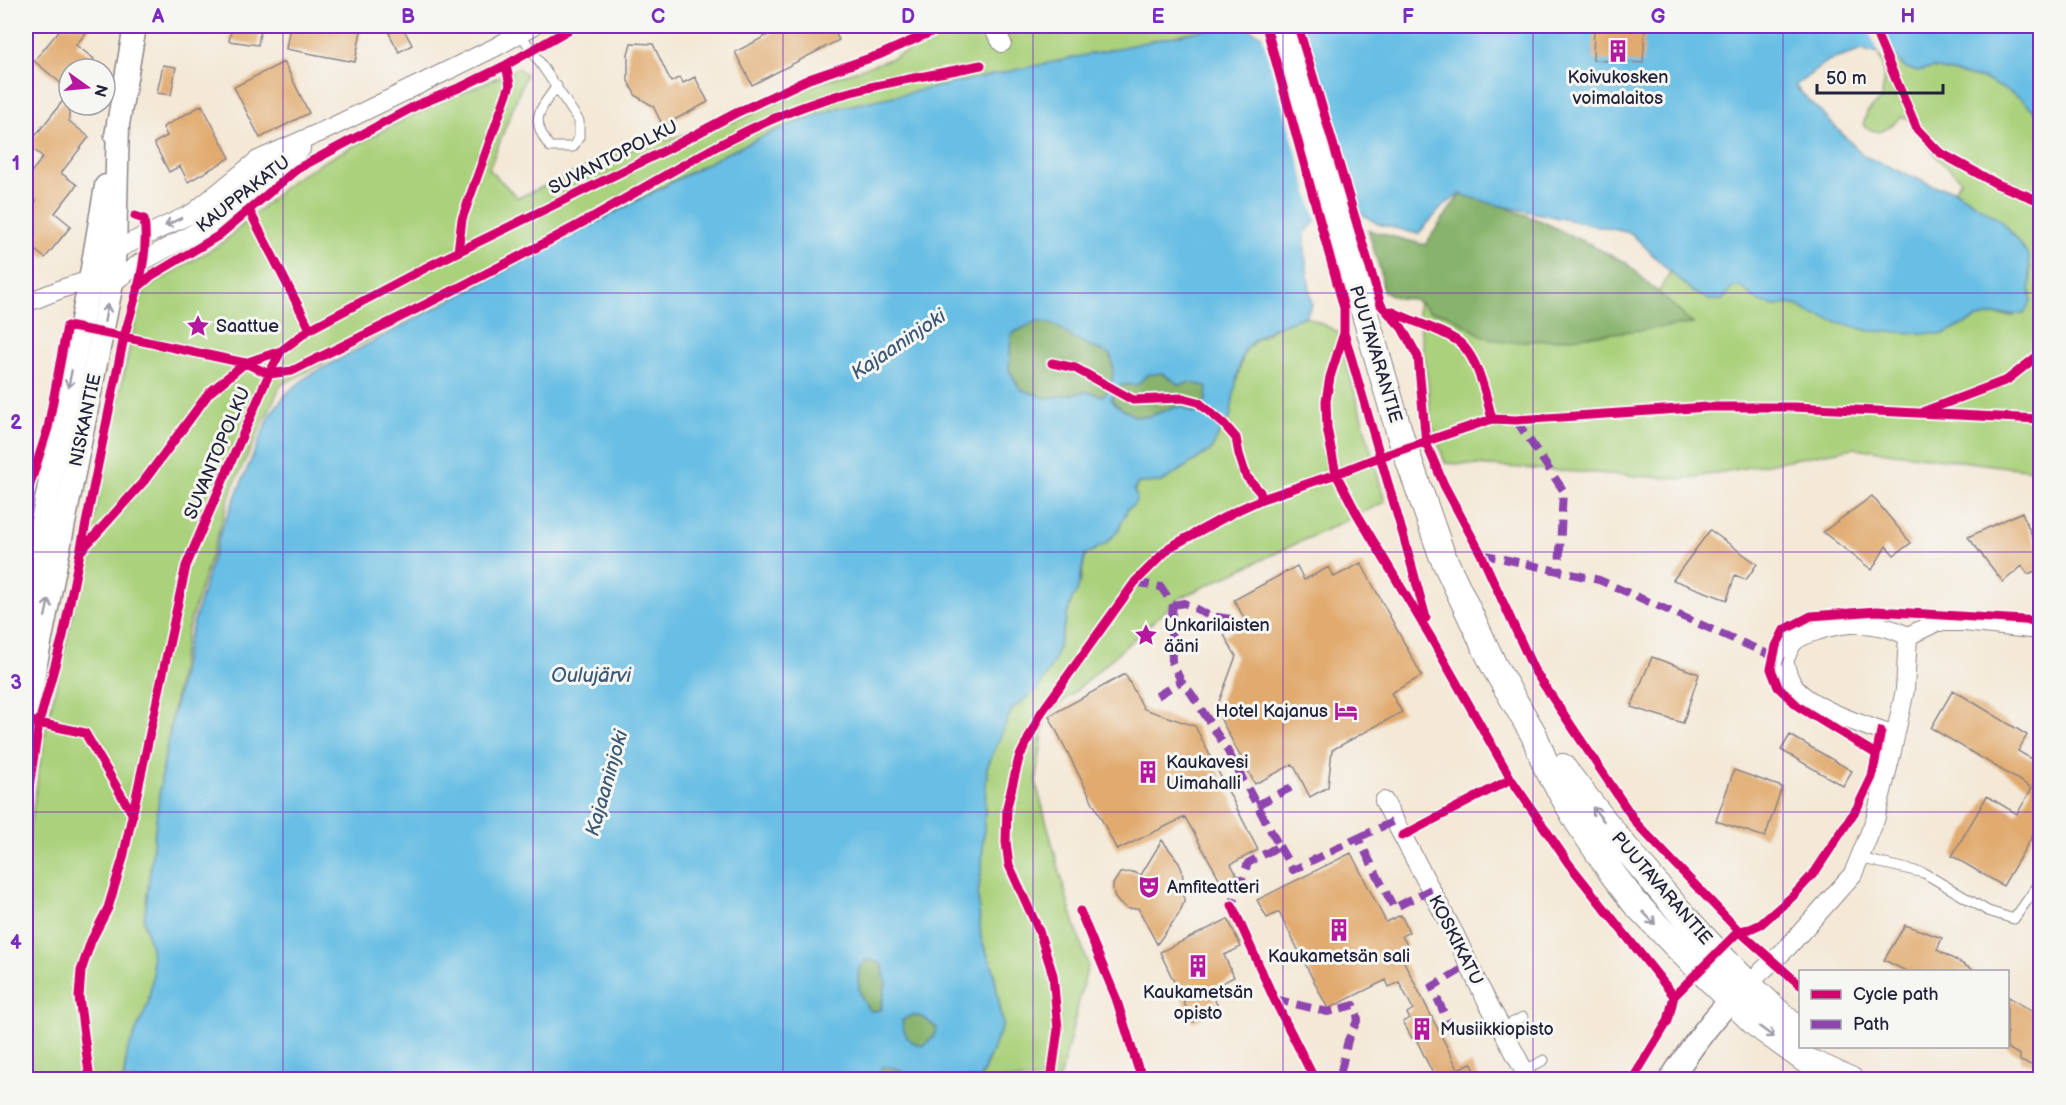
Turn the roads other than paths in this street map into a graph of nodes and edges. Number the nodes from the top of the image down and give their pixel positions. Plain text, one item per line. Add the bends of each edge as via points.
1 (135, 26) edge
2 (992, 26) edge
3 (1281, 26) edge
4 (524, 28) edge
5 (1002, 43) dead end
6 (557, 86) junction
7 (118, 123) junction
8 (330, 128) junction
9 (115, 250) junction
10 (100, 281) junction
11 (26, 303) edge
12 (26, 601) edge
13 (2040, 630) edge
14 (1908, 636) junction
15 (26, 712) edge
16 (1534, 735) junction
17 (1895, 736) junction
18 (1384, 801) dead end
19 (1859, 858) junction
20 (2040, 882) edge
21 (1749, 983) junction
22 (1730, 1000) junction
23 (1522, 1017) dead end
24 (1502, 1028) junction
25 (1799, 1031) edge
26 (1819, 1048) edge
27 (1544, 1060) dead end
28 (1527, 1075) edge
29 (1849, 1079) edge
30 (1670, 1080) edge

1 - 7 street, NISKANTIE
2 - 5 street
3 - 16 main road, PUUTAVARANTIE via 1401,438 1442,555 1494,666
4 - 6 lane
4 - 8 street, KAUPPAKATU via 496,47
6 - 6 lane via 579,121 579,137 573,147 550,147 539,132 538,111
7 - 9 street, NISKANTIE
7 - 10 street, NISKANTIE via 99,218
8 -> 9 street, KAUPPAKATU via 258,160 193,213
8 - 10 street, KAUPPAKATU via 207,225
9 - 10 street, NISKANTIE
10 - 11 street, KAUPPAKATU via 64,288
10 -> 12 street, NISKANTIE
15 -> 10 street, NISKANTIE
13 - 14 street via 1937,622
14 - 17 street via 1905,690
14 - 17 street via 1864,622 1835,624 1794,641 1784,661 1792,684 1804,698
21 -> 16 main road, PUUTAVARANTIE via 1657,886
16 -> 22 main road, PUUTAVARANTIE via 1562,795 1612,873 1634,902
17 - 19 street via 1875,820
18 - 24 street, KOSKIKATU
19 - 20 lane via 1924,873 1988,911 2014,919
19 - 21 street via 1853,874 1787,948
21 - 22 street
21 - 25 main road, PUUTAVARANTIE
22 -> 29 main road, PUUTAVARANTIE via 1807,1061
22 - 30 street
23 - 24 lane
24 - 28 street, KOSKIKATU
26 - 29 main road, PUUTAVARANTIE
27 - 28 lane

